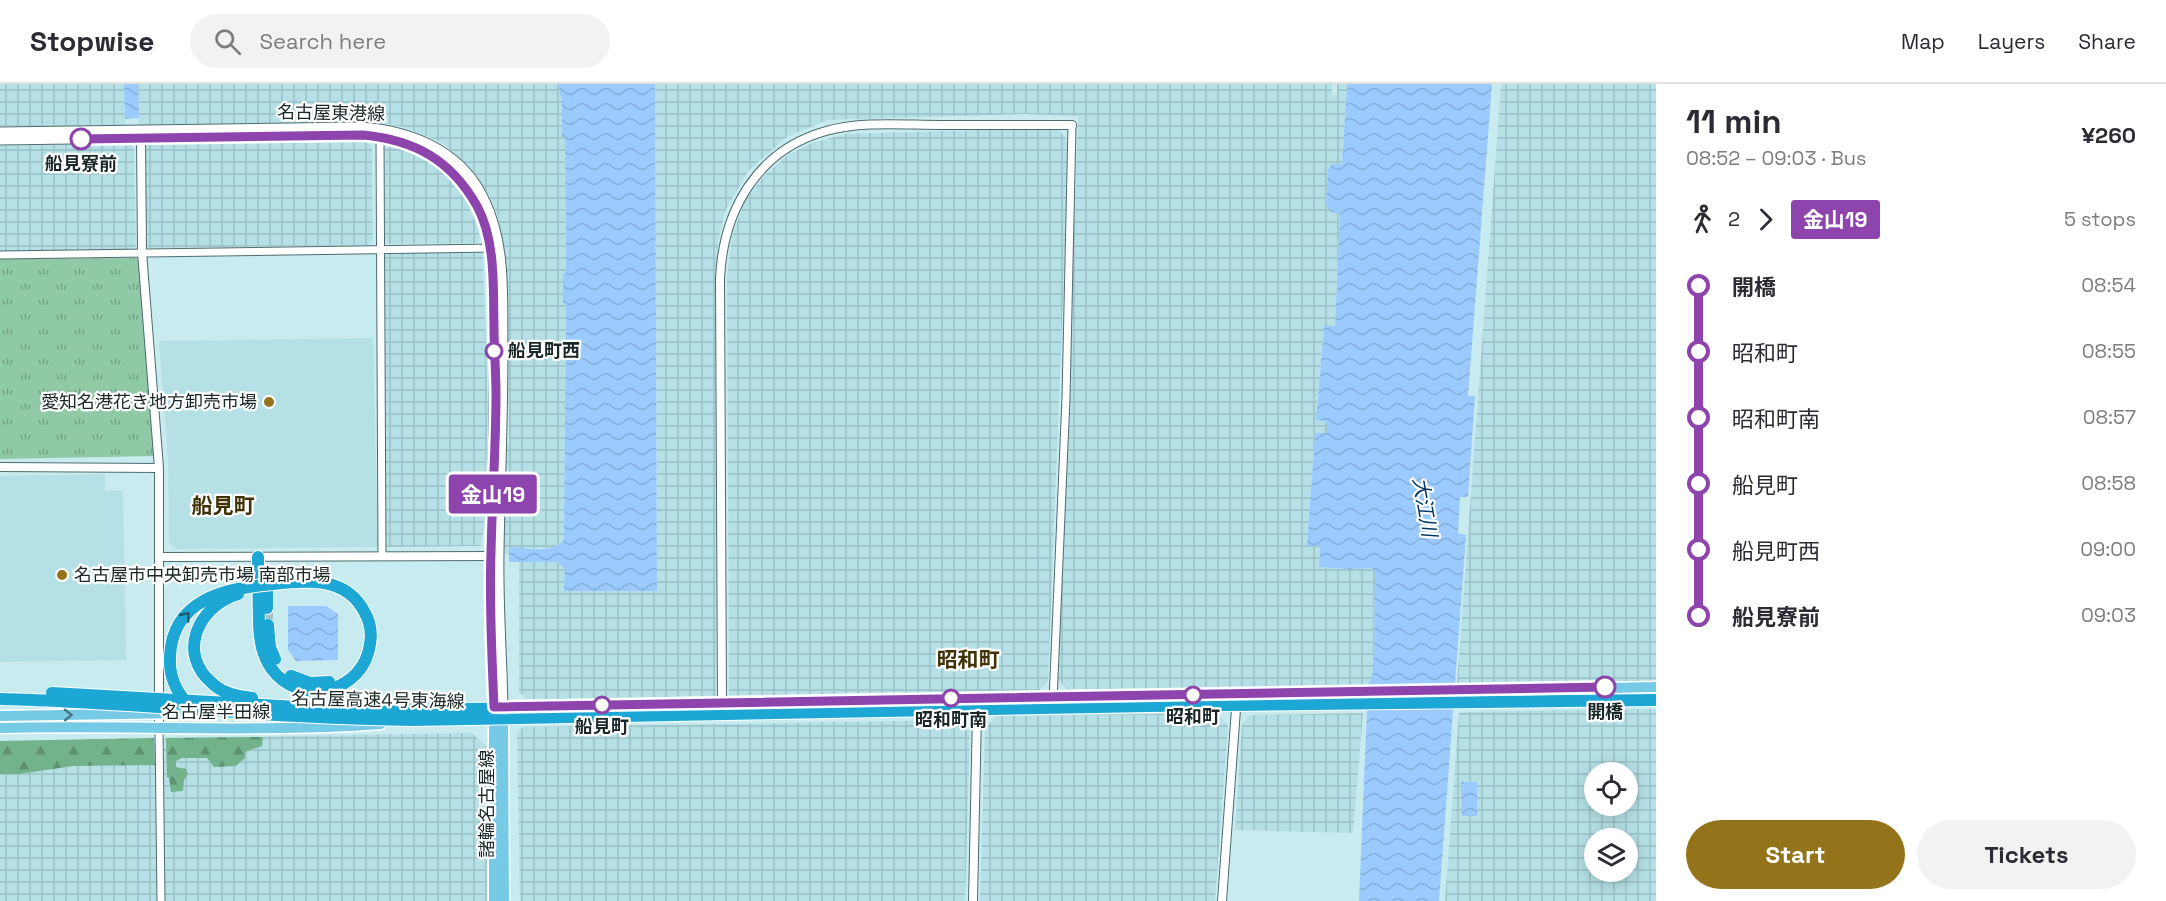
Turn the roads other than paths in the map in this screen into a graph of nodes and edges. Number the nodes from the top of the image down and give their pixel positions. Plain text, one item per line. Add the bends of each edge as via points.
1 (1072, 125) joint
2 (0, 132) edge
3 (380, 137) junction
4 (141, 138) junction
5 (0, 140) edge
6 (495, 248) junction
7 (380, 250) junction
8 (142, 252) junction
9 (0, 255) edge
10 (0, 467) edge
11 (159, 468) junction
12 (382, 556) junction
13 (495, 556) junction
14 (159, 557) junction
15 (262, 557) junction
16 (265, 619) junction
17 (1656, 687) edge
18 (0, 691) edge
19 (1656, 692) edge
20 (1053, 696) junction
21 (0, 699) edge
22 (1656, 701) edge
23 (722, 702) junction
24 (1236, 709) junction
25 (413, 711) junction
26 (1053, 712) junction
27 (976, 713) junction
28 (159, 714) junction
29 (500, 715) junction
30 (5, 716) edge
31 (721, 717) junction
32 (5, 728) edge
33 (159, 729) junction
34 (161, 901) edge
35 (495, 901) edge
36 (504, 901) edge
37 (973, 901) edge
38 (1222, 901) edge

1 - 20 street via 1066,398
1 - 23 street via 871,125 826,131 782,152 741,195 727,228 720,279
2 - 6 main road, 名古屋東港線 via 358,127 400,132 431,144 467,173 483,196
3 - 4 main road, 名古屋東港線
3 - 6 main road, 名古屋東港線 via 421,149 449,170 477,207
3 - 7 street
4 - 5 main road, 名古屋東港線
4 - 8 street
6 - 7 street
6 - 13 main road, 名古屋東港線 via 503,394
7 - 8 street
7 - 12 street
8 - 9 street
8 - 11 street
10 - 11 street
11 - 14 street
12 - 13 street
12 - 15 street
13 - 29 main road, 名古屋東港線
14 - 15 street
14 - 28 street
15 - 16 highway
15 - 16 highway
16 - 25 highway, bridge via 278,664 303,682 337,679 352,666 361,650 363,637 353,608 326,591 306,588 227,598 204,616 194,648 203,674 218,688 239,696 297,704
29 -> 16 highway, bridge via 393,727 340,727 233,721 190,706 172,678 171,646 187,615 206,598 222,591 297,581 338,586 364,610 371,632 370,645 360,669 345,683 326,691 304,691 285,682 270,667 262,649
17 - 20 main road, 名古屋半田線, bridge
18 - 25 highway, 名古屋高速4号東海線, bridge
19 - 25 highway, 名古屋高速4号東海線, bridge
20 - 23 main road, 名古屋半田線
20 - 26 street
21 - 29 highway, 名古屋高速4号東海線, bridge via 317,718
22 - 24 main road, 名古屋半田線, bridge
22 - 29 highway, 名古屋高速4号東海線, bridge
23 - 29 main road, 名古屋半田線
23 - 31 street
24 - 26 main road, 名古屋半田線
24 - 38 street
26 - 27 main road, 名古屋半田線
27 - 31 main road, 名古屋半田線
27 - 37 street
28 - 29 main road, 名古屋半田線
30 -> 28 main road, 名古屋半田線
28 - 33 street
29 - 31 main road, 名古屋半田線
29 - 33 main road, 名古屋半田線 via 319,728
29 - 35 main road, 諸輪名古屋線
29 - 36 main road, 諸輪名古屋線
32 - 33 main road, 名古屋半田線
33 - 34 street

